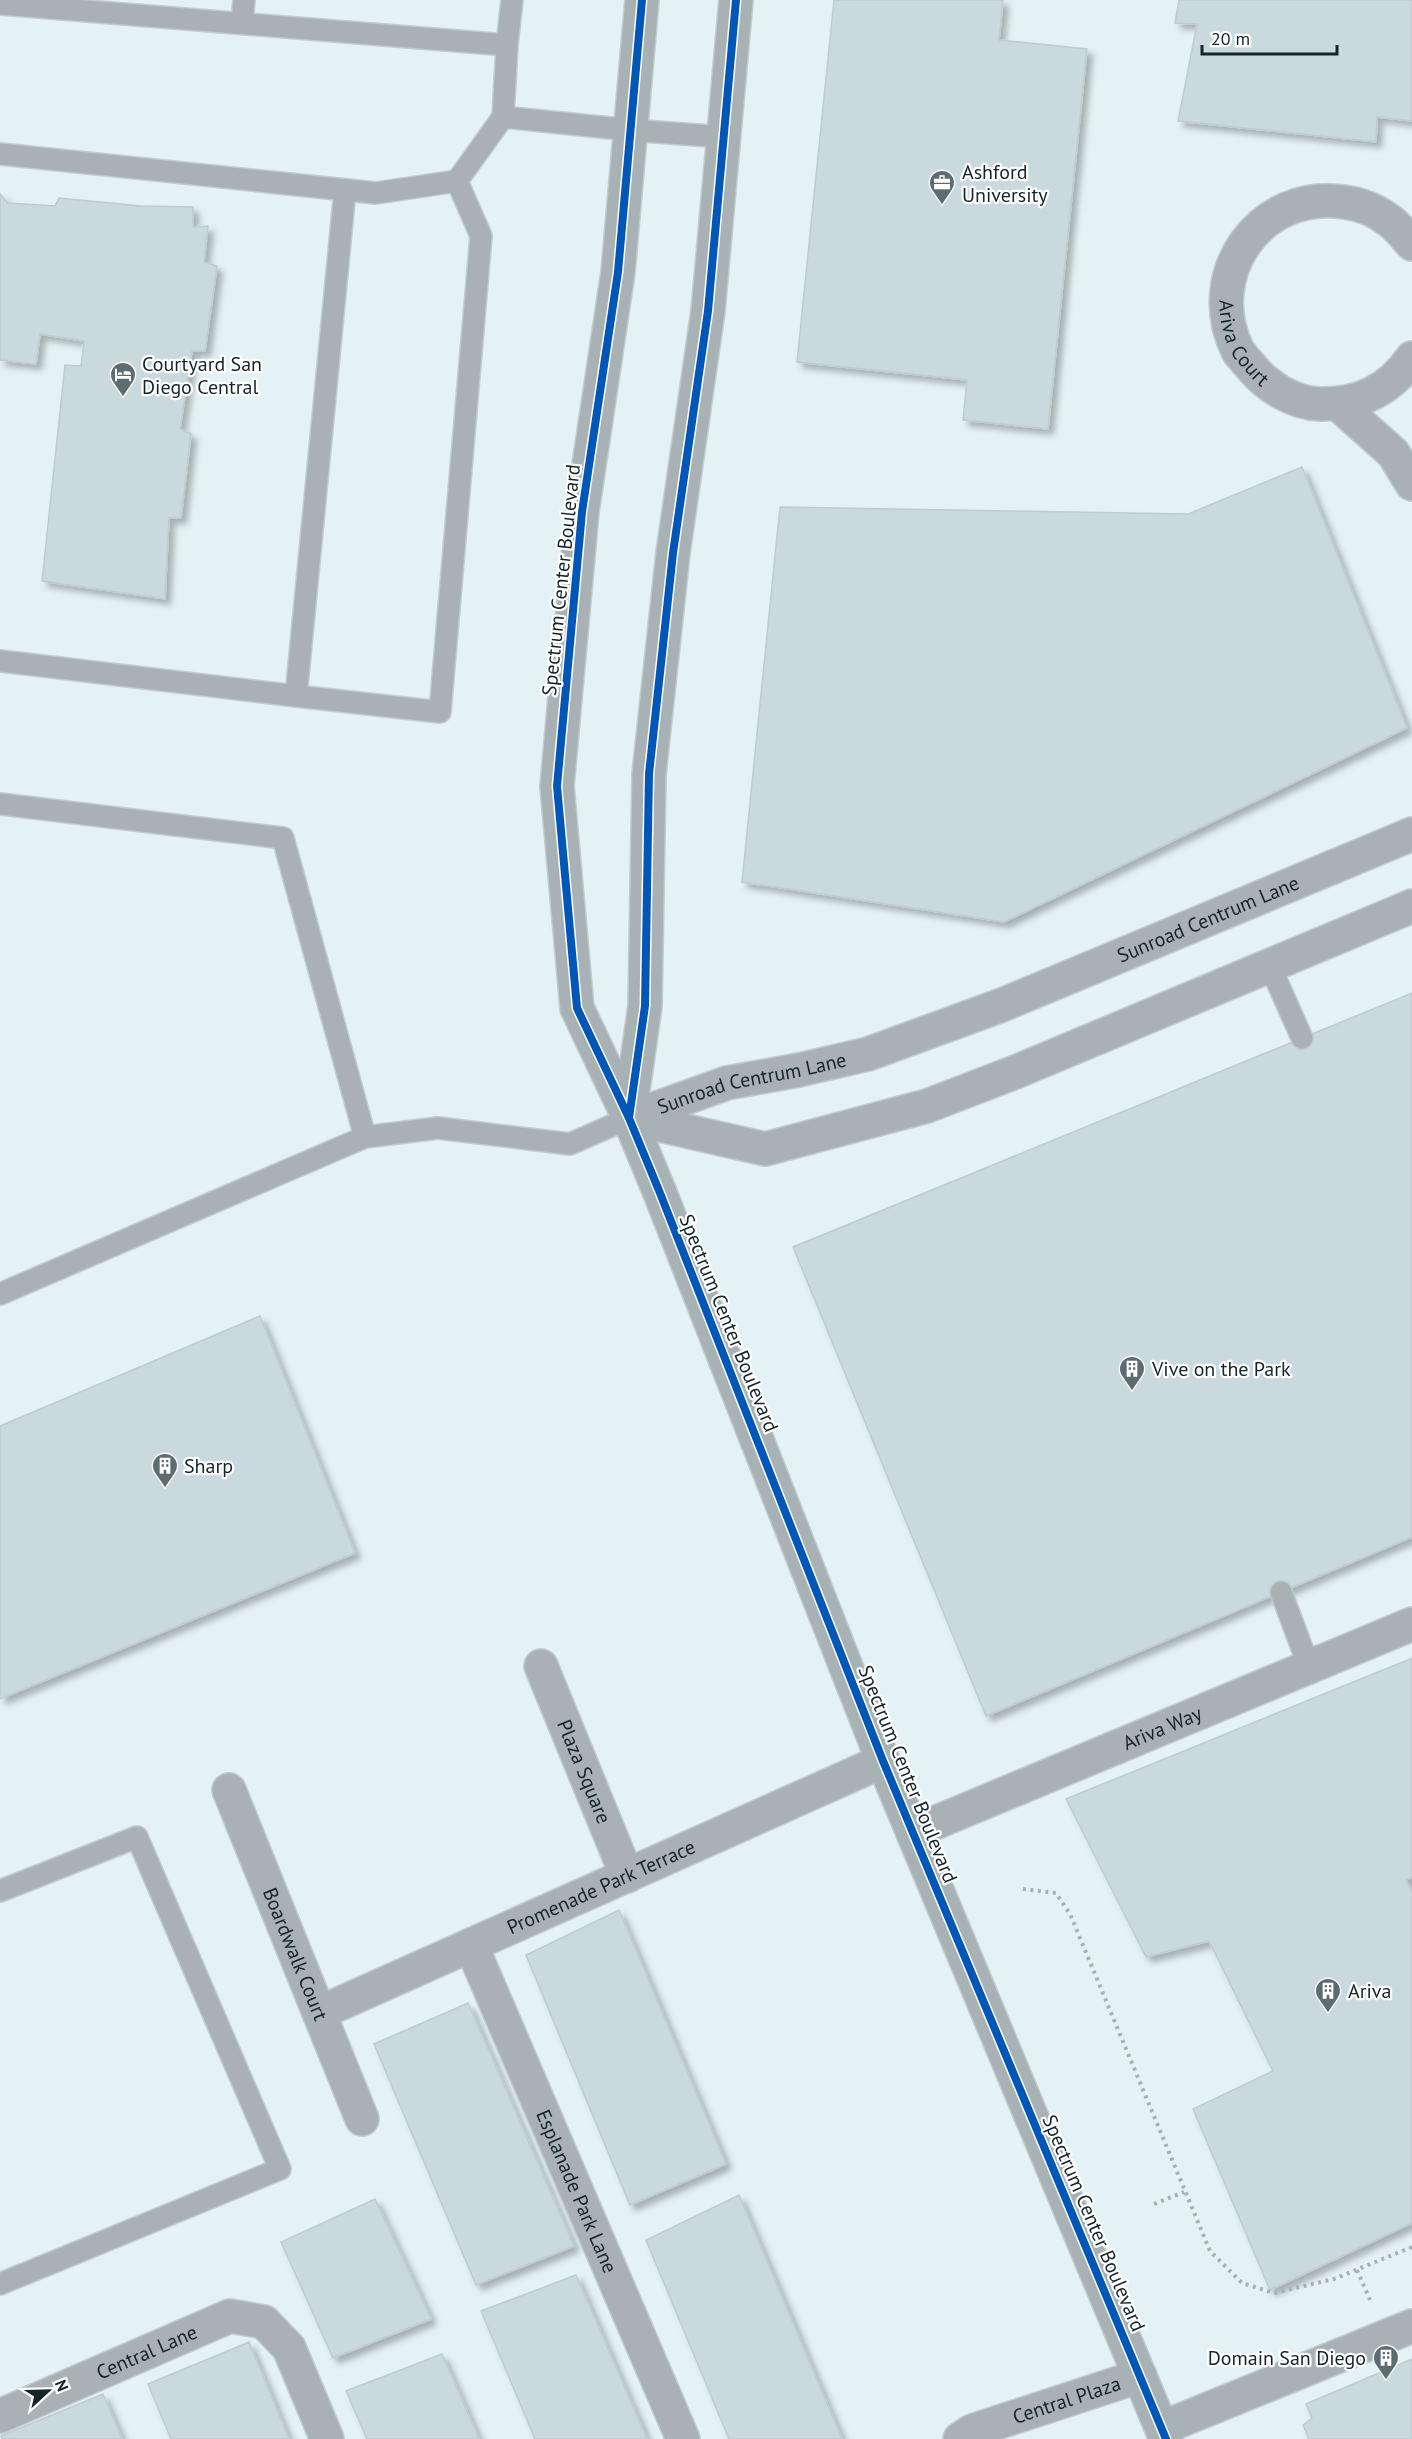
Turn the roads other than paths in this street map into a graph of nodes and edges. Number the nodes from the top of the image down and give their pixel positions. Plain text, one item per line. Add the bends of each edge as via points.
1 (244, 0) edge
2 (512, 0) edge
3 (642, 0) edge
4 (736, 0) edge
5 (0, 4) edge
6 (242, 22) junction
7 (507, 45) junction
8 (503, 117) junction
9 (630, 130) junction
10 (724, 137) junction
11 (0, 154) edge
12 (457, 181) junction
13 (345, 189) junction
14 (1412, 244) edge
15 (1412, 358) edge
16 (1338, 404) junction
17 (1412, 484) edge
18 (0, 661) edge
19 (296, 696) junction
20 (0, 804) edge
21 (1412, 834) edge
22 (1412, 906) edge
23 (1270, 966) junction
24 (1302, 1038) dead end
25 (628, 1118) junction
26 (365, 1137) junction
27 (0, 1294) edge
28 (1281, 1592) dead end
29 (1412, 1624) edge
30 (541, 1666) dead end
31 (1309, 1667) junction
32 (884, 1761) junction
33 (229, 1790) dead end
34 (913, 1832) junction
35 (627, 1876) junction
36 (0, 1892) edge
37 (471, 1945) junction
38 (319, 2013) junction
39 (362, 2119) dead end
40 (0, 2284) edge
41 (1412, 2326) edge
42 (1140, 2376) junction
43 (0, 2416) edge
44 (1164, 2434) edge
45 (327, 2439) edge
46 (683, 2439) edge
47 (960, 2439) edge

1 - 6 lane
2 - 7 lane
3 - 9 street, Spectrum Center Boulevard
4 - 10 street
5 - 6 lane
6 - 7 lane
7 - 8 lane
8 - 9 lane
8 - 12 lane
9 - 10 lane
9 - 25 street, Spectrum Center Boulevard via 618,272 582,512 557,786 577,1008
10 - 25 street via 708,311 673,554 650,774 645,1006
11 - 13 lane
12 - 13 lane via 376,193
12 - 19 lane via 481,236 440,712
13 - 19 lane
14 - 16 street, Ariva Court via 1390,220 1359,204 1325,199 1291,206 1261,224 1239,251 1227,284 1227,319 1239,352 1261,379 1290,397 1314,404
15 - 16 street, Ariva Court via 1400,376 1371,395
16 - 17 street via 1393,453
18 - 19 lane
20 - 26 lane via 283,838
21 - 25 street, Sunroad Centrum Lane via 1002,1005 891,1046 799,1070 727,1083
22 - 23 street, Sunroad Centrum Lane
23 - 24 lane
23 - 25 street, Sunroad Centrum Lane via 927,1106 765,1149
25 - 26 lane via 570,1144 438,1128
25 - 32 street, Spectrum Center Boulevard
26 - 27 lane
28 - 31 lane
29 - 31 street, Ariva Way
30 - 35 street, Plaza Square
31 - 34 street, Ariva Way
32 - 34 street, Spectrum Center Boulevard
32 - 35 street, Promenade Park Terrace
33 - 38 street, Boardwalk Court
34 - 42 street, Spectrum Center Boulevard
35 - 37 street, Promenade Park Terrace
36 - 40 lane via 137,1837 280,2169
37 - 38 street, Promenade Park Terrace
37 - 46 street, Esplanade Park Lane
38 - 39 street, Boardwalk Court
41 - 44 street
42 - 44 street, Spectrum Center Boulevard
42 - 47 street, Central Plaza via 972,2431
43 - 45 street, Central Lane via 230,2316 264,2322 289,2348

